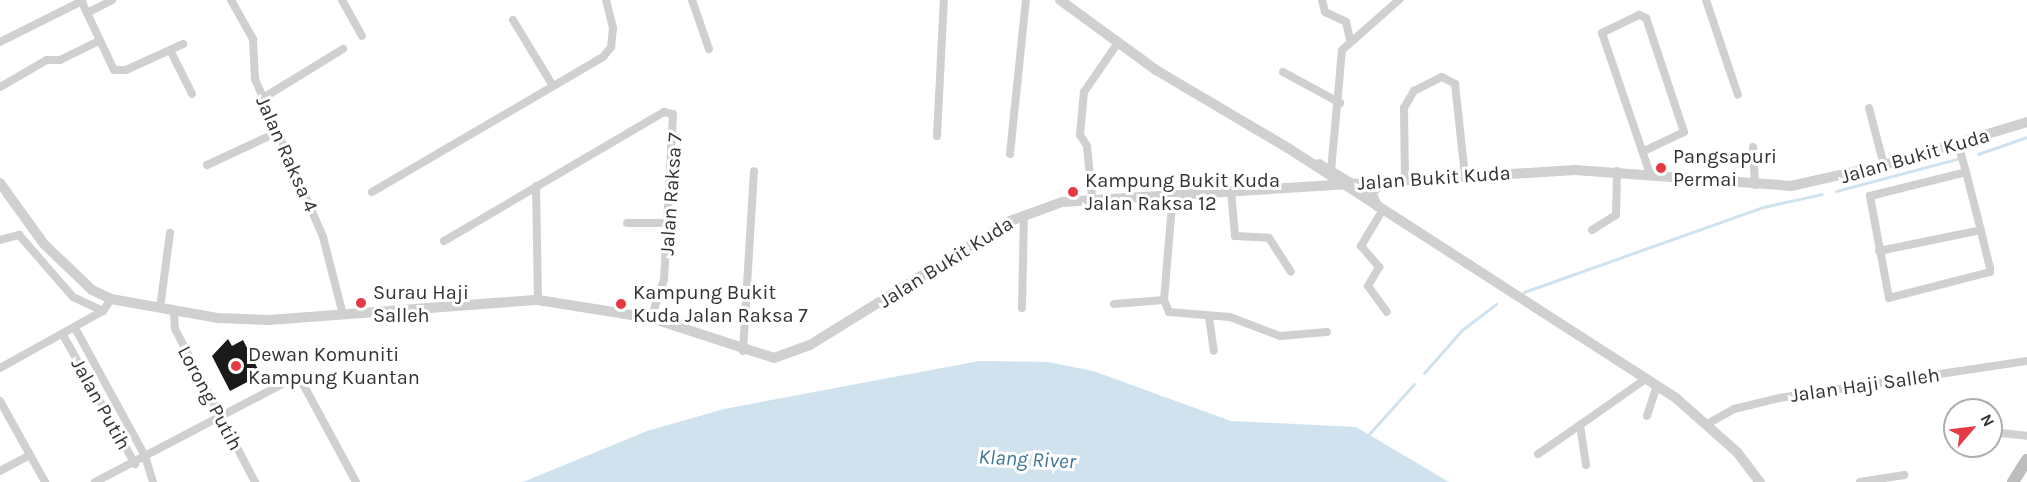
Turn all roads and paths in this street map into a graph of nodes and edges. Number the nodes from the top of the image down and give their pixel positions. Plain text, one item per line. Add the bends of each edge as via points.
1 (112, 0) edge
2 (231, 0) edge
3 (342, 0) edge
4 (606, 0) edge
5 (692, 0) edge
6 (944, 0) edge
7 (1025, 0) edge
8 (1060, 0) edge
9 (1322, 0) edge
10 (1399, 0) edge
11 (1706, 0) edge
12 (81, 1) edge
13 (87, 14) junction
14 (513, 20) dead end
15 (362, 36) dead end
16 (1350, 39) junction
17 (99, 41) junction
18 (0, 42) edge
19 (183, 44) dead end
20 (1117, 44) junction
21 (709, 49) dead end
22 (170, 50) junction
23 (343, 50) dead end
24 (1283, 72) dead end
25 (553, 86) junction
26 (0, 87) edge
27 (192, 94) dead end
28 (1738, 95) dead end
29 (263, 98) junction
30 (1340, 104) junction
31 (1869, 108) dead end
32 (2027, 123) edge
33 (278, 132) junction
34 (937, 136) dead end
35 (1958, 144) junction
36 (1754, 147) dead end
37 (1292, 150) junction
38 (1644, 151) junction
39 (1010, 154) dead end
40 (1305, 160) junction
41 (207, 165) dead end
42 (1884, 165) junction
43 (754, 171) dead end
44 (1331, 171) junction
45 (1617, 171) junction
46 (1966, 172) junction
47 (1650, 174) junction
48 (1465, 176) junction
49 (1405, 180) junction
50 (1387, 182) junction
51 (0, 183) edge
52 (1350, 183) junction
53 (1338, 184) junction
54 (1755, 184) junction
55 (1306, 185) junction
56 (536, 186) junction
57 (1232, 190) junction
58 (372, 192) dead end
59 (1173, 193) junction
60 (1092, 197) junction
61 (1381, 210) junction
62 (1023, 215) junction
63 (627, 222) dead end
64 (668, 223) junction
65 (1592, 230) dead end
66 (1981, 230) junction
67 (170, 233) dead end
68 (0, 240) edge
69 (444, 241) dead end
70 (1879, 251) junction
71 (1291, 272) dead end
72 (111, 299) junction
73 (538, 300) junction
74 (1164, 300) junction
75 (1113, 304) dead end
76 (160, 308) junction
77 (1022, 308) dead end
78 (103, 311) junction
79 (174, 311) junction
80 (342, 311) junction
81 (1387, 312) dead end
82 (1209, 317) junction
83 (651, 318) junction
84 (75, 328) junction
85 (1327, 332) dead end
86 (63, 334) junction
87 (743, 351) junction
88 (1214, 351) dead end
89 (2027, 361) edge
90 (0, 368) edge
91 (1644, 380) junction
92 (1656, 388) junction
93 (0, 401) edge
94 (1647, 416) dead end
95 (219, 417) junction
96 (1707, 424) junction
97 (1580, 425) junction
98 (2003, 433) edge
99 (2027, 436) edge
100 (1538, 454) dead end
101 (30, 455) junction
102 (146, 456) junction
103 (2027, 460) edge
104 (132, 463) junction
105 (1586, 465) dead end
106 (144, 466) junction
107 (0, 471) edge
108 (1904, 475) dead end
109 (45, 482) edge
110 (95, 482) edge
111 (153, 482) edge
112 (255, 482) edge
113 (356, 482) edge
114 (1760, 482) edge
115 (1860, 482) edge
116 (2013, 482) edge

1 - 13 street
2 - 29 street, Jalan Raksa 4 via 258,52 255,80
3 - 15 street
4 - 25 street via 611,8 611,47
5 - 21 street
6 - 34 street
7 - 39 street
8 - 20 street
9 - 16 street via 1325,12 1346,22
10 - 16 street via 1362,35
11 - 28 street
12 - 13 street
12 - 18 street
13 - 17 street
14 - 25 street
16 - 30 street via 1338,63
17 - 22 street via 111,66 126,70
17 - 26 street via 60,60 46,60
19 - 22 street
20 - 37 street
20 - 60 street via 1084,92 1080,135 1087,146
22 - 27 street
23 - 29 street
24 - 30 street
25 - 58 street
29 - 33 street, Jalan Raksa 4
30 - 44 street
31 - 42 street
32 - 35 street, Jalan Bukit Kuda
33 - 41 street
33 - 80 street, Jalan Raksa 4 via 323,237
35 - 42 street, Jalan Bukit Kuda
35 - 46 street
36 - 54 street
37 - 40 street
37 - 44 street
38 - 38 street via 1602,33 1639,15 1646,18 1684,132
38 - 47 street
40 - 53 street
40 - 55 street via 1314,176
42 - 54 street, Jalan Bukit Kuda via 1791,186
43 - 87 street
44 - 52 street
45 - 47 street, Jalan Bukit Kuda
45 - 48 street, Jalan Bukit Kuda
45 - 65 street via 1616,215
46 - 66 street
46 - 70 street via 1872,195
47 - 54 street, Jalan Bukit Kuda
48 - 49 street, Jalan Bukit Kuda
48 - 49 street via 1455,84 1442,77 1414,91 1404,108
49 - 50 street, Jalan Bukit Kuda
50 - 52 street, Jalan Bukit Kuda
50 - 61 street via 1371,192
51 - 72 street, Jalan Bukit Kuda via 44,244 92,290
52 - 53 street, Jalan Bukit Kuda
52 - 61 street
53 - 55 street, Jalan Bukit Kuda
53 - 61 street
55 - 57 street, Jalan Bukit Kuda
56 - 64 street, Jalan Raksa 7 via 664,112 676,119
56 - 69 street
56 - 73 street
57 - 59 street, Jalan Bukit Kuda
57 - 71 street via 1235,236 1269,238
59 - 60 street, Jalan Bukit Kuda
59 - 74 street
60 - 62 street, Jalan Bukit Kuda
61 - 81 street via 1361,246 1379,267 1368,286
61 - 91 street
62 - 77 street
62 - 87 street, Jalan Bukit Kuda via 810,345 774,358
63 - 64 street
64 - 83 street, Jalan Raksa 7 via 664,280
66 - 70 street
66 - 70 street via 1990,268 1986,275 1889,298
67 - 76 street
68 - 78 street via 16,234 73,297
72 - 76 street, Jalan Bukit Kuda
72 - 78 street
73 - 80 street, Jalan Bukit Kuda
73 - 83 street, Jalan Bukit Kuda
74 - 75 street
74 - 82 street via 1169,312
76 - 79 street, Jalan Bukit Kuda
78 - 84 street
79 - 80 street, Jalan Bukit Kuda via 269,320
79 - 95 street, Lorong Putih via 175,329
82 - 85 street via 1230,317 1280,336
82 - 88 street
83 - 87 street, Jalan Bukit Kuda
84 - 86 street
84 - 102 street, Jalan Putih
86 - 90 street
86 - 104 street, Jalan Putih
89 - 96 street, Jalan Haji Salleh via 1779,398 1734,409
91 - 92 street
91 - 97 street
92 - 94 street
92 - 96 street
93 - 101 street
95 - 102 street
95 - 112 street, Lorong Putih
95 - 113 street via 287,380 303,384
96 - 114 street
97 - 100 street
97 - 105 street
98 - 99 street
101 - 107 street
101 - 109 street
102 - 104 street
102 - 106 street, Jalan Putih
103 - 116 main road
104 - 106 street, Jalan Putih
104 - 110 street
106 - 111 street, Jalan Putih
108 - 115 street

